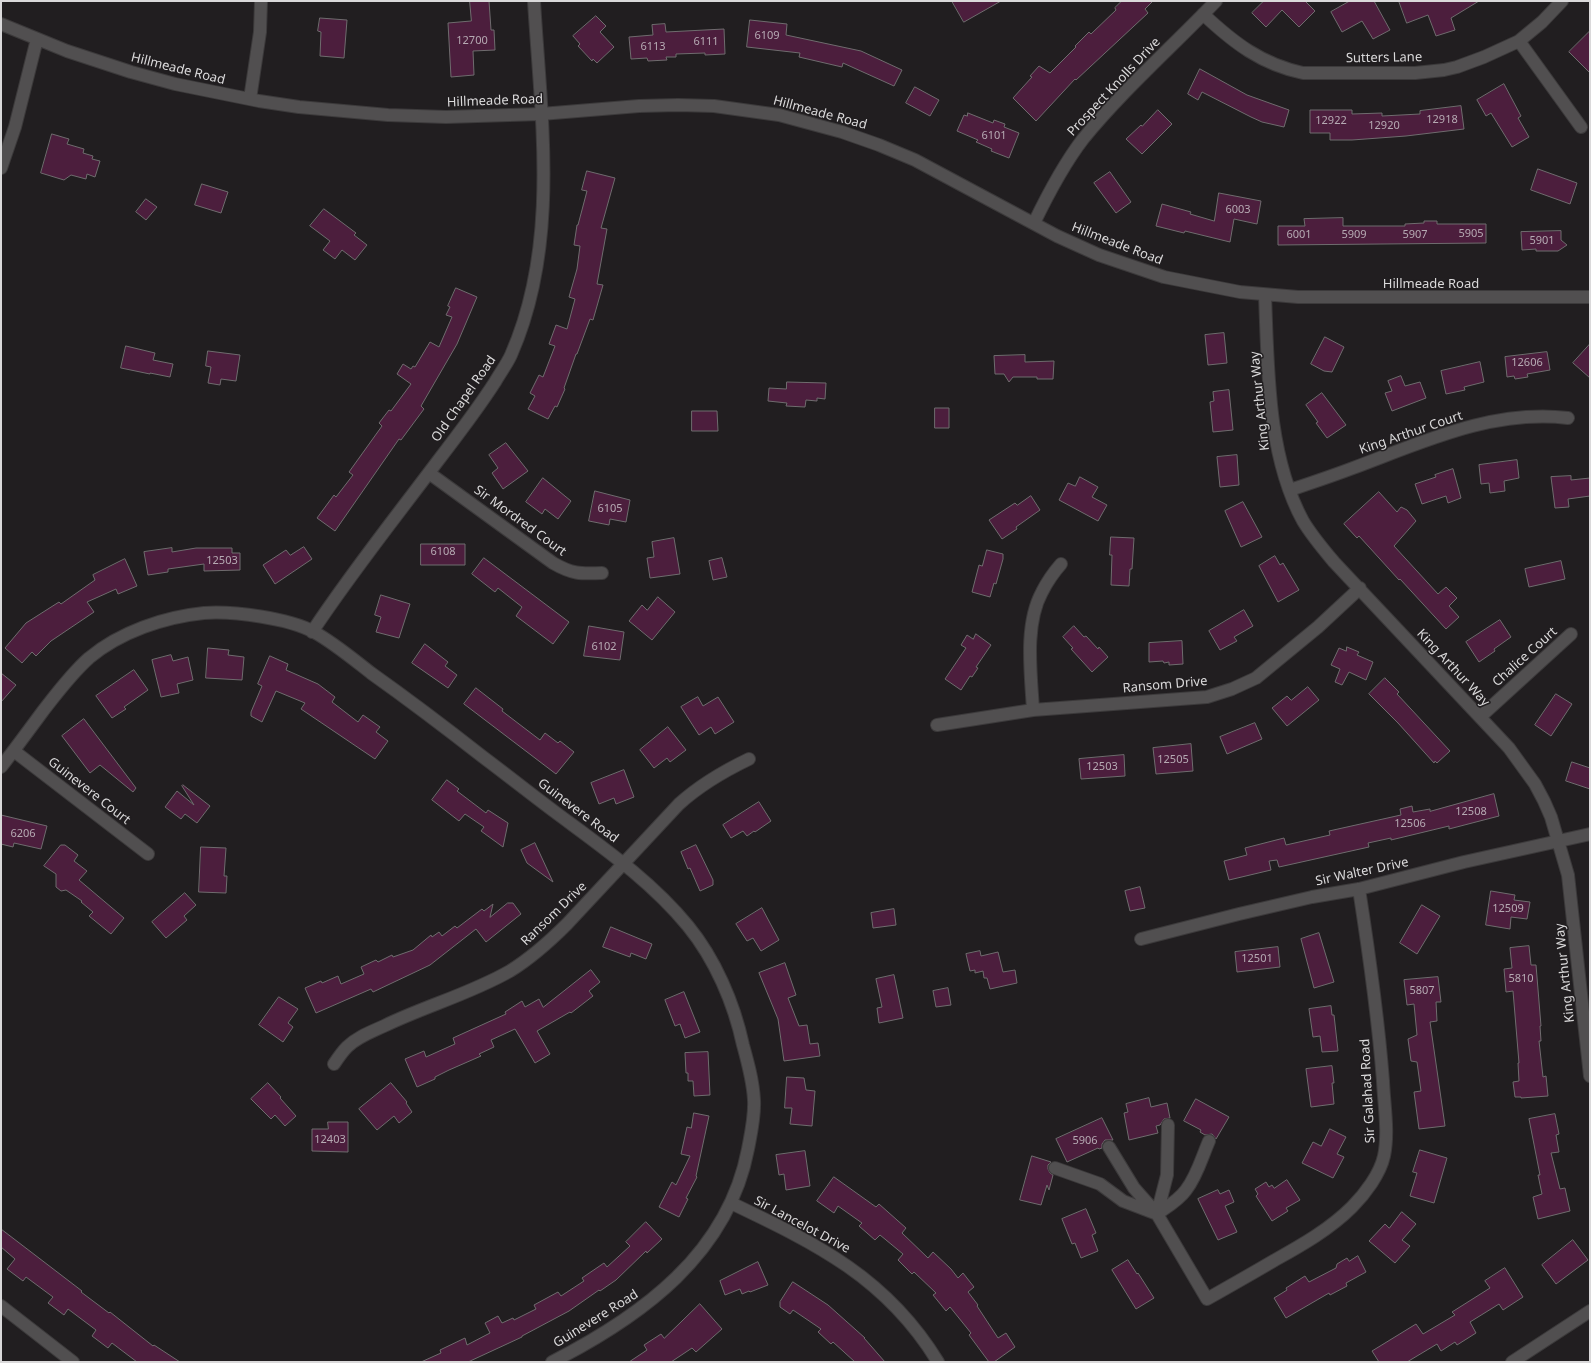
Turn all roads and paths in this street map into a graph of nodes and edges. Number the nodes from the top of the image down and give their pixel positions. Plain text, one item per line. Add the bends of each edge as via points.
1 (262, 1) edge
2 (534, 1) edge
3 (1216, 1) edge
4 (1562, 1) edge
5 (1203, 14) junction
6 (1, 24) edge
7 (37, 39) junction
8 (1519, 41) junction
9 (250, 99) junction
10 (541, 114) junction
11 (1581, 126) dead end
12 (1, 168) edge
13 (1034, 223) junction
14 (1265, 295) junction
15 (1590, 298) edge
16 (1568, 418) dead end
17 (429, 473) junction
18 (1290, 490) junction
19 (1061, 564) dead end
20 (602, 573) dead end
21 (1360, 588) junction
22 (312, 632) junction
23 (1571, 634) dead end
24 (1033, 710) junction
25 (1480, 717) junction
26 (937, 725) dead end
27 (14, 751) junction
28 (749, 759) dead end
29 (1, 767) edge
30 (1590, 834) edge
31 (1559, 840) junction
32 (148, 854) dead end
33 (625, 864) junction
34 (1359, 889) junction
35 (1141, 939) dead end
36 (334, 1064) dead end
37 (1590, 1076) edge
38 (1168, 1125) dead end
39 (1209, 1141) dead end
40 (1109, 1146) dead end
41 (1055, 1168) dead end
42 (731, 1203) junction
43 (1157, 1214) junction
44 (1, 1306) edge
45 (1590, 1311) edge
46 (73, 1362) edge
47 (552, 1362) edge
48 (938, 1362) edge
49 (1512, 1362) edge

1 - 9 street
2 - 10 street, Old Chapel Road
3 - 5 street, Prospect Knolls Drive
4 - 8 street, Sutters Lane
5 - 8 street, Sutters Lane via 1231,40 1261,60 1303,73 1415,73 1444,70 1484,57
5 - 13 street, Prospect Knolls Drive via 1083,139 1058,176
6 - 7 street, Hillmeade Road
7 - 9 street, Hillmeade Road via 130,72
7 - 12 street via 15,127
8 - 11 street
9 - 10 street, Hillmeade Road via 388,115 446,117
10 - 13 street, Hillmeade Road via 678,105 714,106 779,115 822,126 915,160
10 - 17 street, Old Chapel Road via 542,226 533,287 524,319 506,364
13 - 14 street, Hillmeade Road via 1100,255 1164,277
14 - 15 street, Hillmeade Road via 1350,298
14 - 18 street, King Arthur Way via 1273,419
16 - 18 street, King Arthur Court via 1528,417 1462,428
17 - 20 street, Sir Mordred Court via 563,570 581,574
17 - 22 street, Old Chapel Road via 356,568
18 - 21 street, King Arthur Way via 1310,532 1334,562
19 - 24 street via 1042,592 1033,617 1030,643
21 - 24 street, Ransom Drive via 1273,665 1256,678 1232,689 1208,697
21 - 25 street, King Arthur Way
22 - 27 street, Guinevere Road via 278,621 223,613 180,617 143,627 114,641 85,661 67,680
22 - 33 street, Guinevere Road via 414,704
23 - 25 street, Chalice Court
24 - 26 street, Ransom Drive
25 - 31 street, King Arthur Way via 1509,748 1535,784
27 - 29 street, Guinevere Road
27 - 32 street, Guinevere Court
28 - 33 street, Ransom Drive via 692,793 653,831
30 - 31 street, Sir Walter Drive
31 - 34 street, Sir Walter Drive
31 - 37 street, King Arthur Way via 1572,903
33 - 36 street, Ransom Drive via 552,939 528,959 487,982 363,1036 347,1047
33 - 42 street, Guinevere Road via 665,899 700,942 719,977 740,1030 753,1086 754,1104 746,1160
34 - 35 street, Sir Walter Drive via 1312,897
34 - 43 street, Sir Galahad Road via 1369,951 1385,1113 1384,1157 1379,1169 1352,1207 1336,1221 1302,1245 1207,1299
38 - 43 street via 1169,1159
39 - 43 street via 1194,1178 1186,1190
40 - 43 street via 1134,1188
41 - 43 street via 1100,1184 1124,1201
42 - 47 street, Guinevere Road via 689,1266 657,1296 587,1344
42 - 48 street, Sir Lancelot Drive via 822,1249 851,1268 890,1301 915,1328
44 - 46 street
45 - 49 street

